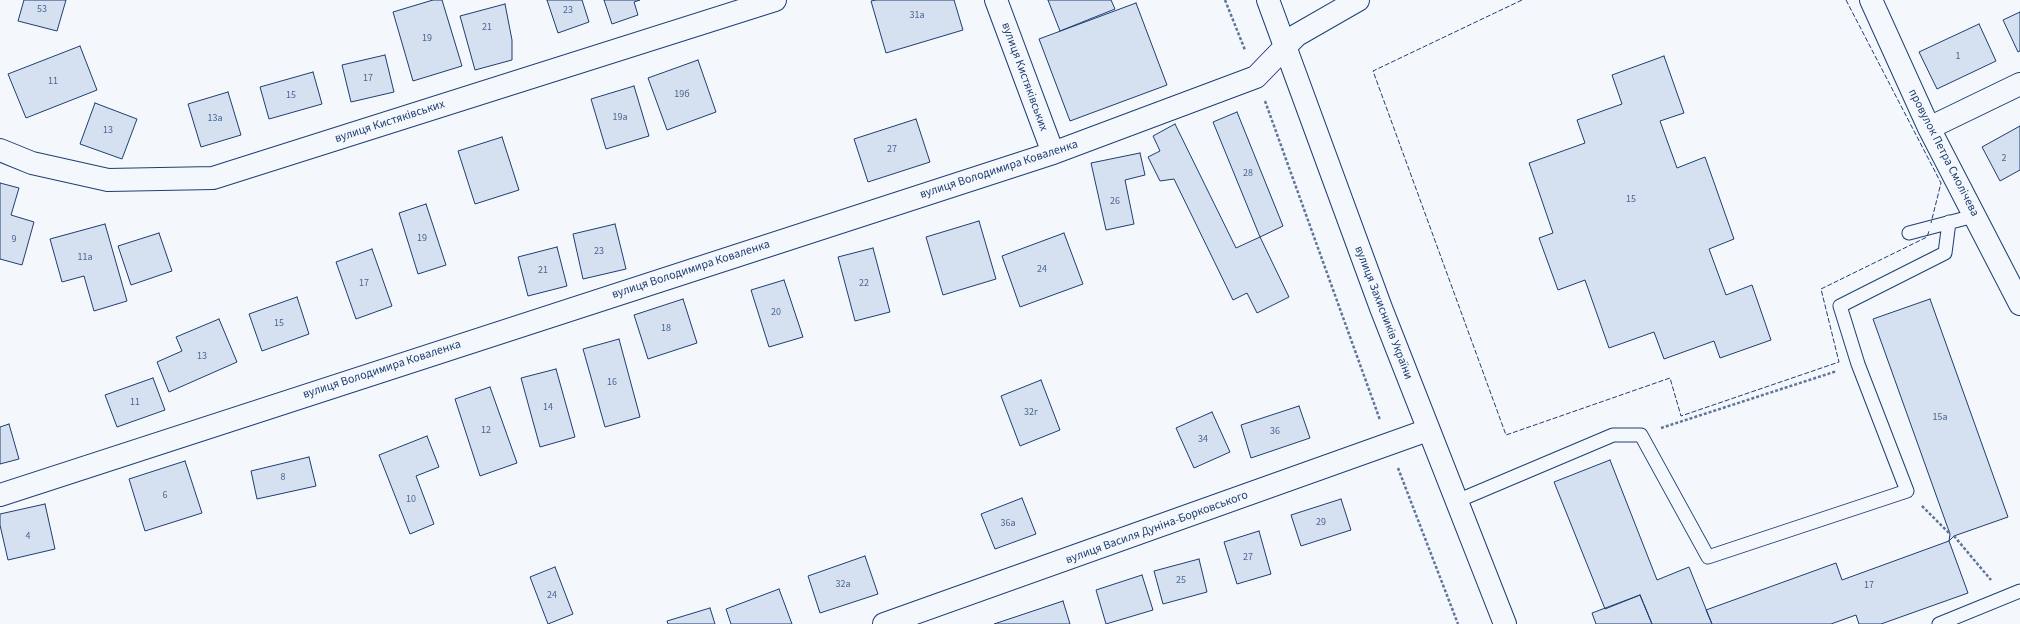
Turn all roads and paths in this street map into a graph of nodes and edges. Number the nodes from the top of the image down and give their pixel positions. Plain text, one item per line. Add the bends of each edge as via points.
1 (775, 0) edge
2 (996, 0) edge
3 (1225, 0) edge
4 (1268, 0) edge
5 (1358, 0) edge
6 (1870, 0) edge
7 (1285, 47) junction
8 (1256, 77) junction
9 (2020, 84) edge
10 (1929, 128) junction
11 (0, 150) edge
12 (1052, 153) junction
13 (1974, 216) junction
14 (1949, 222) junction
15 (1909, 233) dead end
16 (2020, 304) edge
17 (1858, 364) junction
18 (1428, 430) junction
19 (1641, 435) junction
20 (1389, 445) junction
21 (1907, 491) junction
22 (0, 495) edge
23 (1457, 501) junction
24 (1950, 534) dead end
25 (1954, 536) dead end
26 (2020, 591) edge
27 (2005, 597) junction
28 (884, 624) edge
29 (1458, 624) edge
30 (1505, 624) edge
31 (1939, 624) edge

1 - 11 street, вулиця Кистяківських via 213,178 108,180 32,163
2 - 12 street, вулиця Кистяківських
3 - 8 path
4 - 7 street, вулиця Захисників України
5 - 7 street, вулиця Володимира Коваленка via 1297,35
6 - 10 street, провулок Петра Смолічева
7 - 8 street, вулиця Володимира Коваленка
7 - 18 street, вулиця Захисників України
8 - 12 street, вулиця Володимира Коваленка
8 - 20 path
9 - 10 street
10 - 13 street, провулок Петра Смолічева
12 - 22 street, вулиця Володимира Коваленка
13 - 14 lane
13 - 16 street, провулок Петра Смолічева
14 - 15 lane
14 - 17 lane via 1945,252 1840,306
17 - 19 path
17 - 21 lane
18 - 20 street, вулиця Василя Дуніна-Борковського
18 - 23 street, вулиця Захисників України
19 - 21 lane via 1708,557
19 - 23 lane via 1613,435
20 - 28 street, вулиця Василя Дуніна-Борковського
20 - 29 path
21 - 24 path
23 - 30 street, вулиця Захисників України
25 - 27 path
26 - 27 lane
27 - 31 lane

